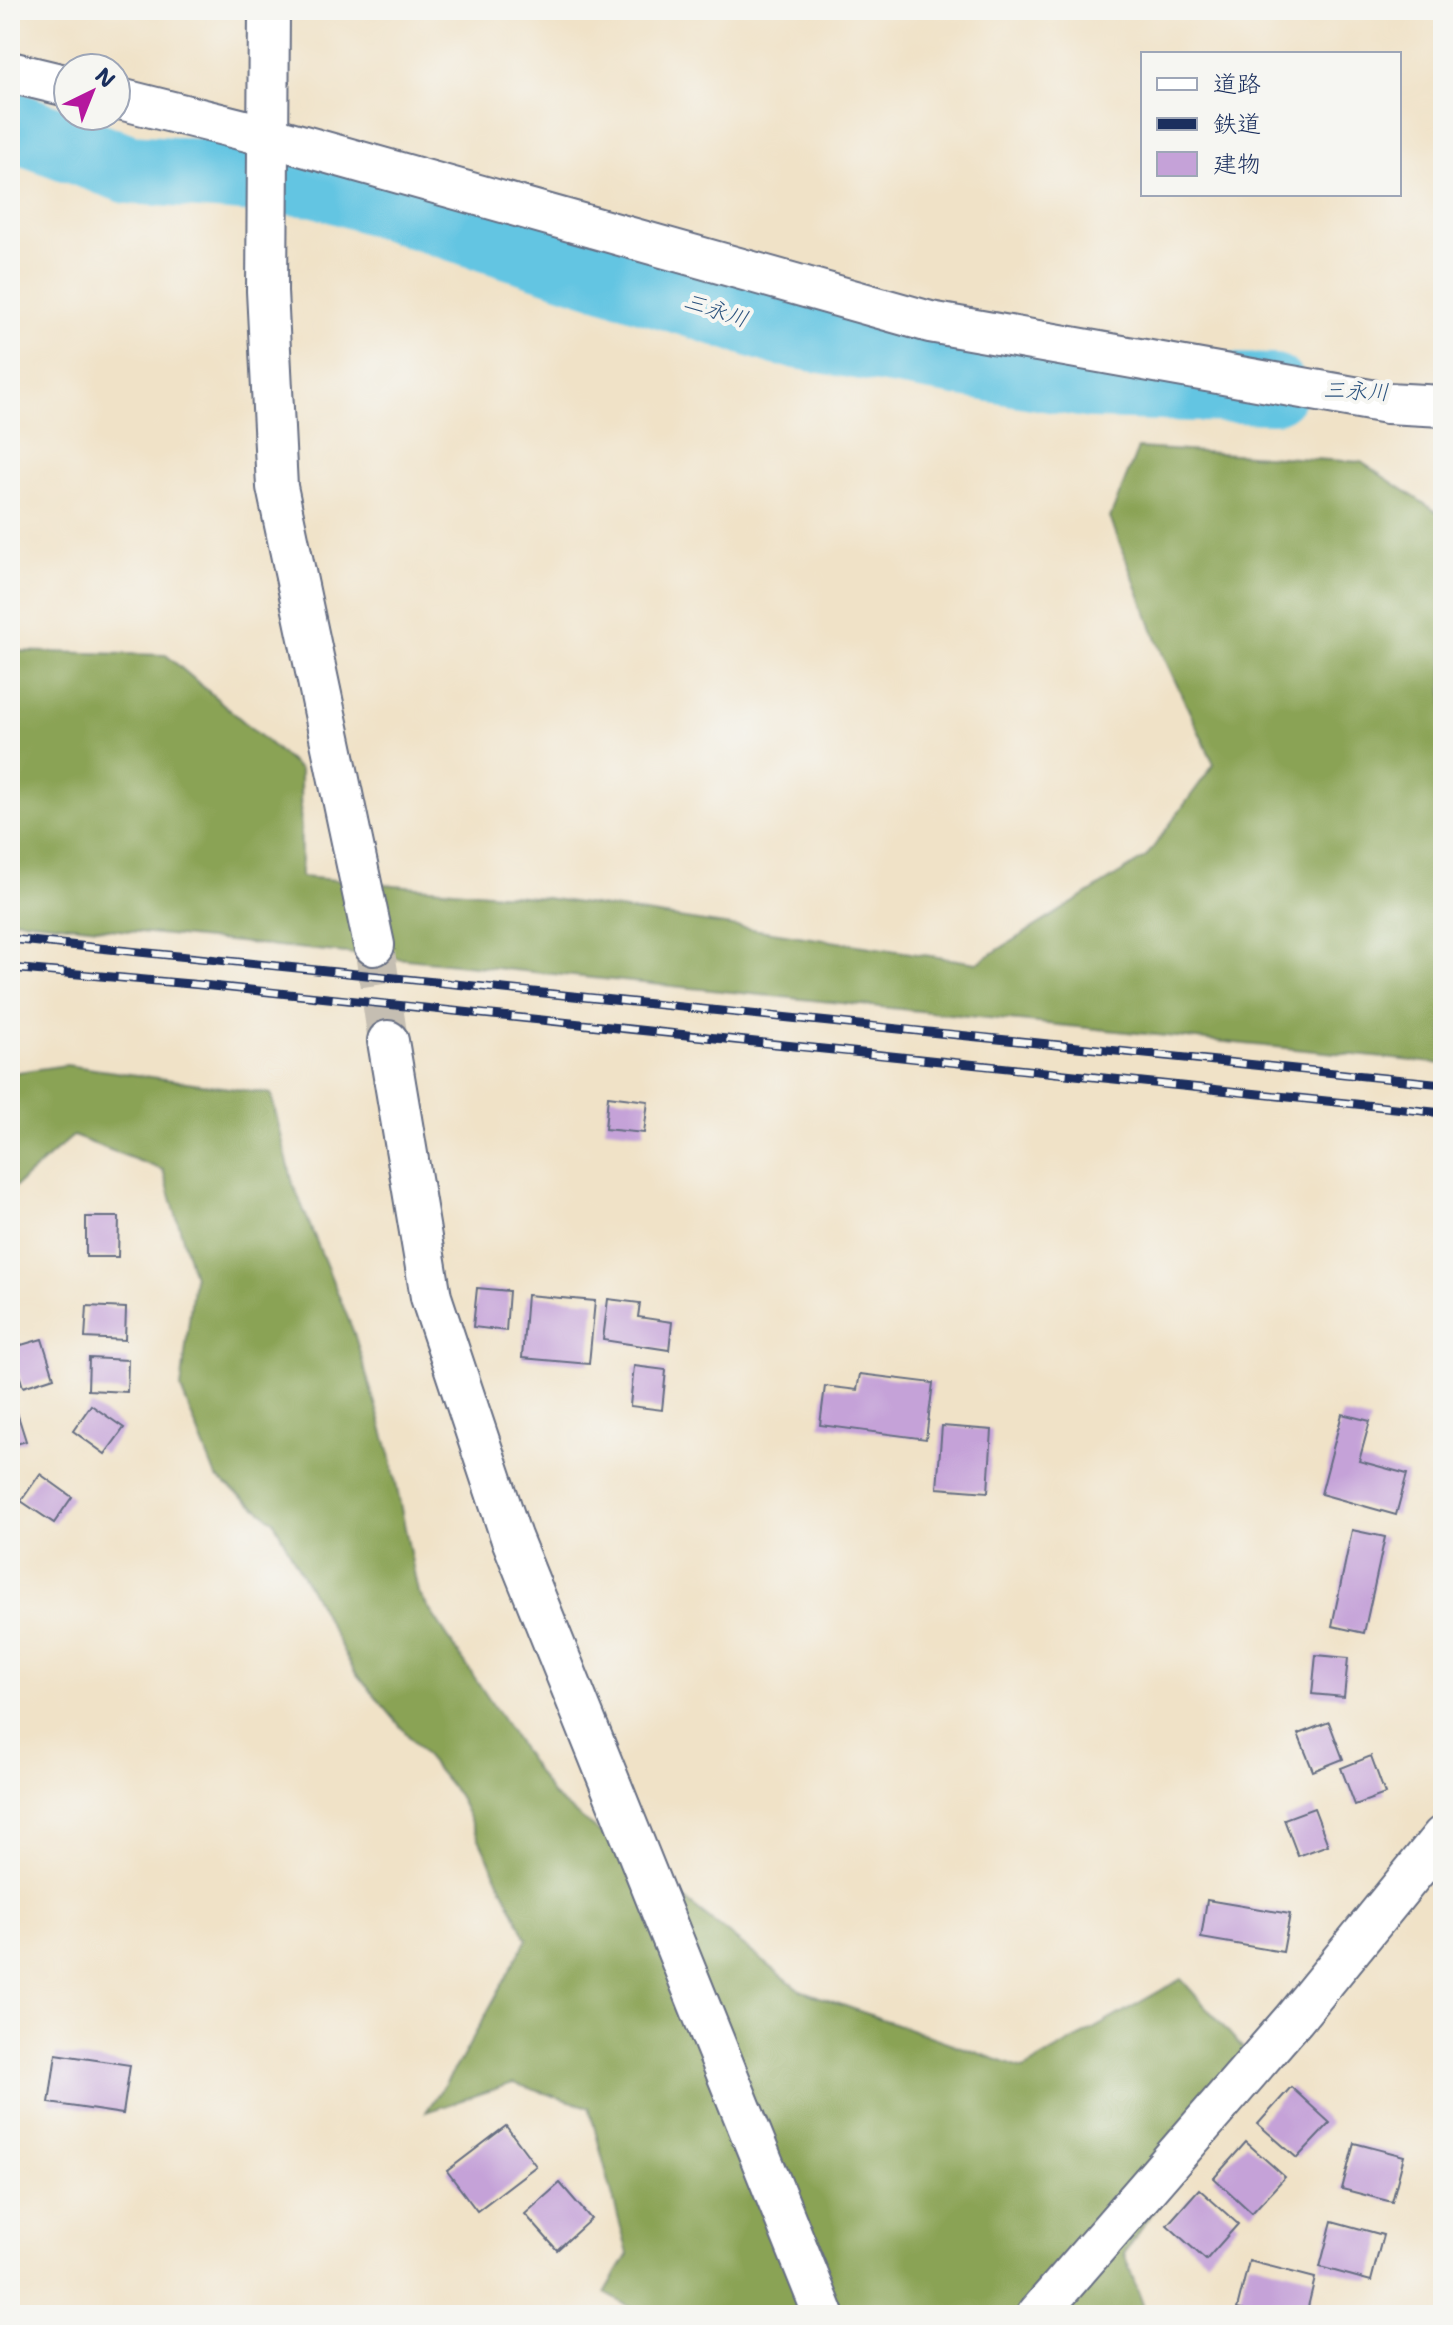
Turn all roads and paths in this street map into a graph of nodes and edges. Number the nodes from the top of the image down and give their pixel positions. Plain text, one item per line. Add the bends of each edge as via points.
1 (269, 10) edge
2 (10, 72) edge
3 (52, 82) edge
4 (132, 103) edge
5 (269, 148) junction
6 (1443, 406) edge
7 (374, 945) tunnel mouth
8 (388, 1041) tunnel mouth
9 (1443, 1836) edge
10 (824, 2315) edge
11 (1037, 2315) edge

1 - 5 street
2 - 3 street
4 - 5 street
5 - 6 street via 930,322 1387,403
5 - 7 street via 267,291 277,487
8 - 10 street via 431,1297 511,1537
9 - 11 street via 1294,2019

